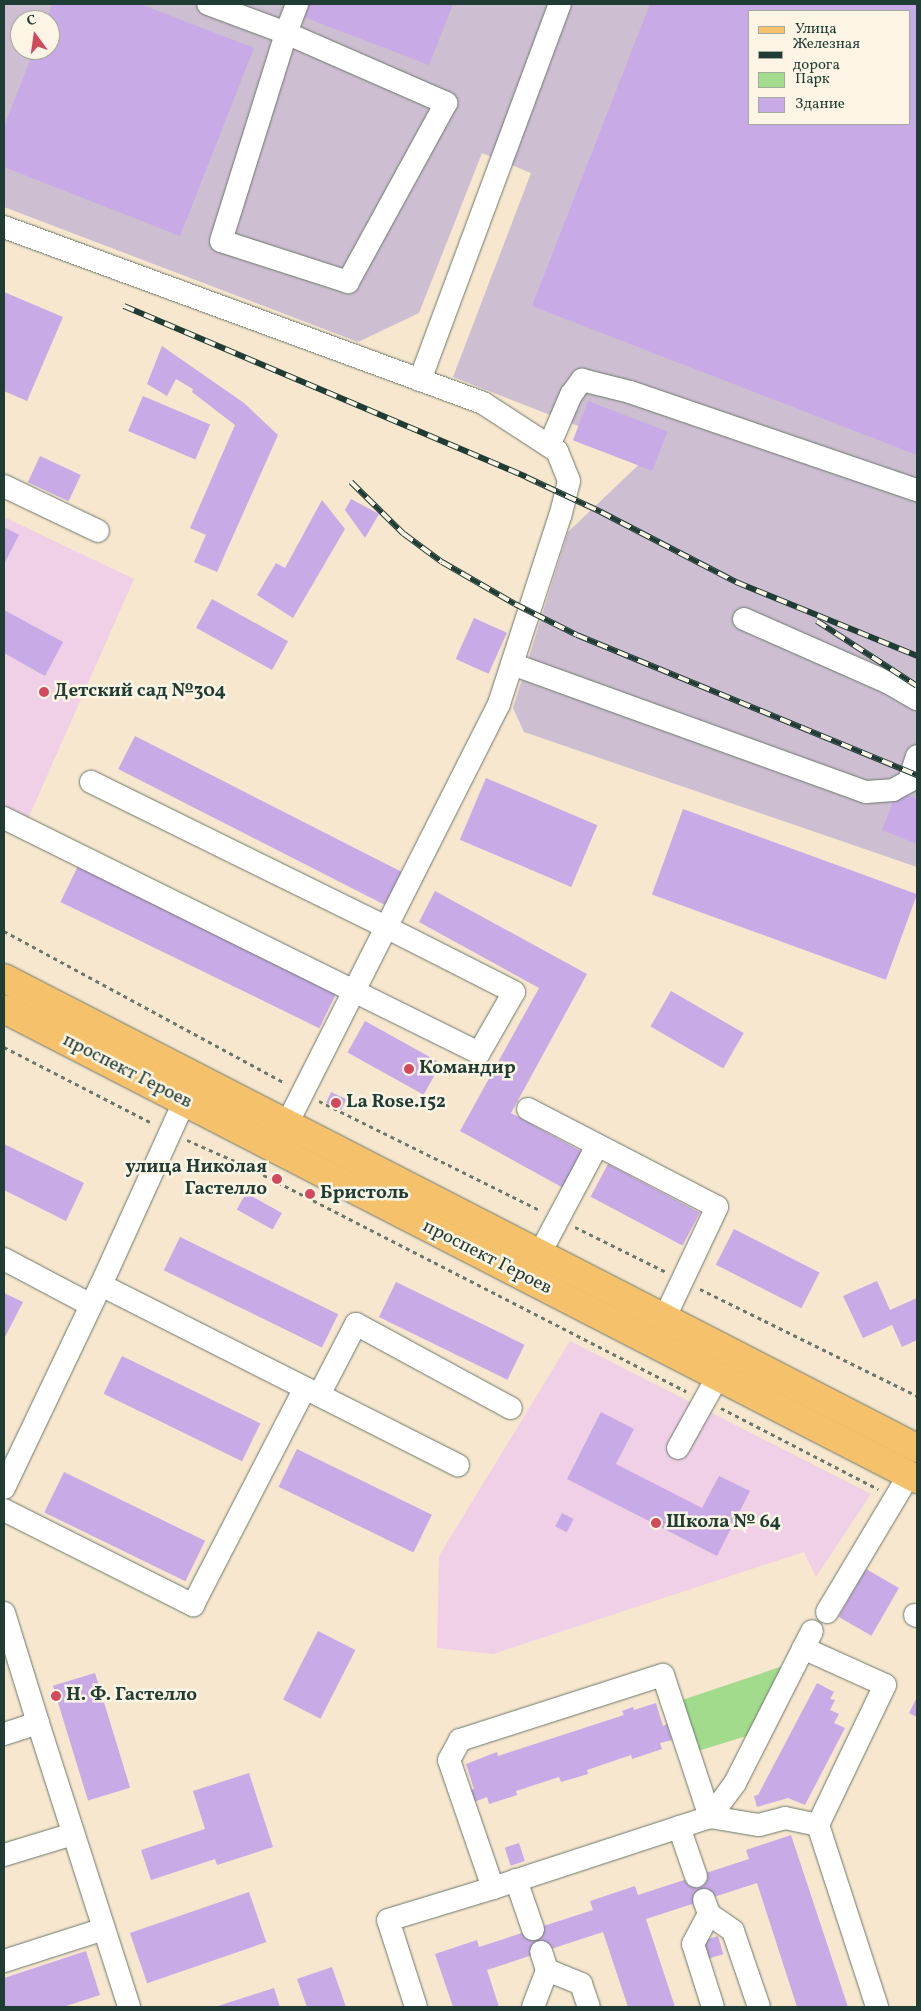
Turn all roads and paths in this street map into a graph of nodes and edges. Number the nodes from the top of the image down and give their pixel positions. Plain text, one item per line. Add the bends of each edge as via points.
1 (208, 4) edge
2 (298, 4) edge
3 (560, 4) edge
4 (286, 33) junction
5 (4, 227) edge
6 (420, 380) junction
7 (549, 446) junction
8 (4, 486) edge
9 (917, 490) edge
10 (98, 531) dead end
11 (744, 619) dead end
12 (512, 664) junction
13 (914, 693) edge
14 (917, 756) edge
15 (91, 782) dead end
16 (4, 818) edge
17 (388, 928) junction
18 (4, 931) edge
19 (4, 978) edge
20 (355, 990) junction
21 (4, 1009) edge
22 (4, 1047) edge
23 (303, 1093) junction
24 (184, 1102) junction
25 (528, 1109) dead end
26 (287, 1124) junction
27 (170, 1132) junction
28 (597, 1146) junction
29 (274, 1148) junction
30 (558, 1219) junction
31 (540, 1253) junction
32 (4, 1259) edge
33 (682, 1280) junction
34 (96, 1295) junction
35 (665, 1317) junction
36 (718, 1376) junction
37 (312, 1392) junction
38 (917, 1396) edge
39 (705, 1400) junction
40 (511, 1408) dead end
41 (678, 1448) dead end
42 (917, 1448) edge
43 (458, 1465) dead end
44 (913, 1477) edge
45 (4, 1488) edge
46 (896, 1498) junction
47 (4, 1510) edge
48 (4, 1612) edge
49 (827, 1612) dead end
50 (38, 1723) junction
51 (4, 1734) edge
52 (710, 1817) junction
53 (818, 1825) junction
54 (680, 1827) junction
55 (73, 1834) junction
56 (4, 1856) edge
57 (696, 1876) dead end
58 (516, 1880) junction
59 (493, 1888) junction
60 (104, 1929) junction
61 (533, 1929) dead end
62 (4, 1961) edge
63 (129, 2007) edge
64 (416, 2007) edge
65 (533, 2007) edge
66 (589, 2007) edge
67 (713, 2007) edge
68 (759, 2007) edge
69 (877, 2007) edge

1 - 4 street
2 - 4 street
3 - 6 street
4 - 4 street via 221,241 348,282 446,103
5 - 6 street
6 - 7 street via 483,403
7 - 9 street via 571,395 582,380 630,392
7 - 12 street via 557,451 569,480
8 - 10 street
11 - 13 street
12 - 14 street via 866,792 892,790 909,781
12 - 17 street via 499,704
15 - 17 street
16 - 20 street
17 - 20 street
17 - 20 street via 514,992 480,1053
18 - 23 path
19 - 26 main road, проспект Героев
20 - 23 street
21 - 24 main road, проспект Героев
22 - 27 path
23 - 26 street
23 - 30 path
24 - 27 street
24 - 29 main road, проспект Героев
25 - 28 street
26 - 29 street
26 - 31 main road, проспект Героев
27 - 34 street
27 - 39 path via 242,1164
28 - 30 street
28 - 33 street via 717,1207
29 - 36 main road, проспект Героев
30 - 31 street
30 - 33 path
31 - 35 main road, проспект Героев
32 - 34 street
33 - 35 street
33 - 38 path
34 - 37 street
34 - 45 street
35 - 42 main road, проспект Героев
36 - 39 street
36 - 44 main road, проспект Героев
37 - 40 street via 356,1324
37 - 43 street
37 - 47 street via 193,1605
39 - 41 street
39 - 46 path
44 - 46 street
46 - 49 street
48 - 50 street
50 - 51 street
50 - 55 street
52 - 53 street via 759,1825 785,1818
52 - 53 street via 735,1782 808,1639 885,1685
52 - 54 street
52 - 59 street via 663,1675 460,1740 449,1760
53 - 69 street
54 - 57 street
54 - 58 street
55 - 56 street
55 - 60 street
58 - 59 street
58 - 61 street
59 - 64 street via 388,1920
60 - 62 street
60 - 63 street
65 - 66 street via 544,1961 581,1984
67 - 68 street via 693,1944 706,1907 733,1931

